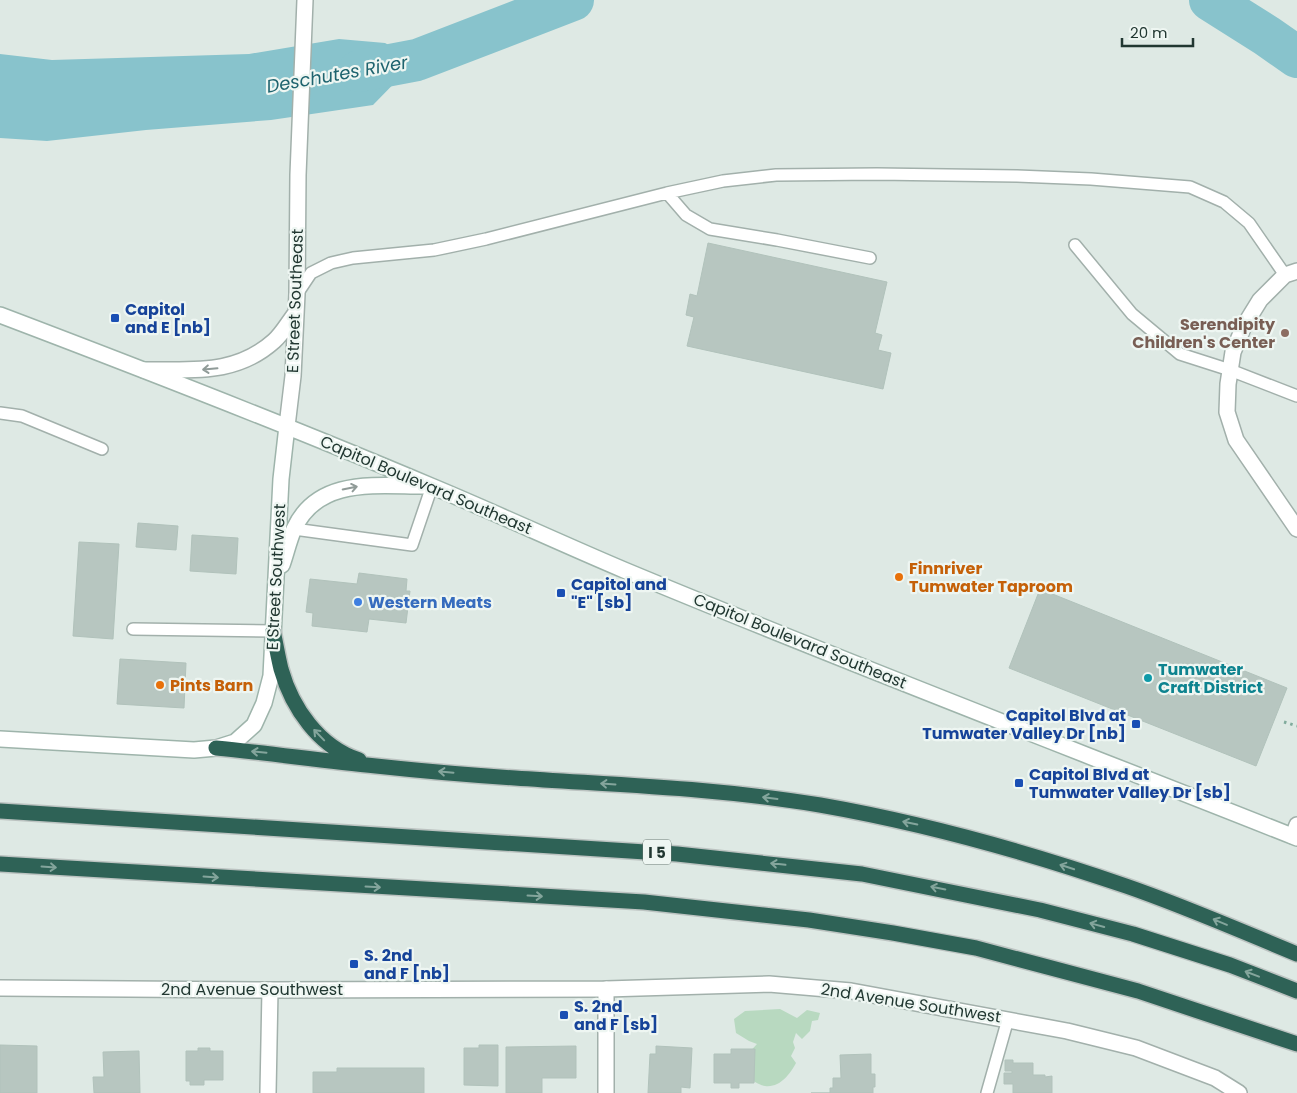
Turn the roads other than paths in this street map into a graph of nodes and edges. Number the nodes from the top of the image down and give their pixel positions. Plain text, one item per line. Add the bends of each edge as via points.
1 (305, 0) edge
2 (667, 193) junction
3 (1075, 245) dead end
4 (870, 258) dead end
5 (1291, 273) edge
6 (297, 294) junction
7 (295, 314) junction
8 (0, 315) edge
9 (144, 370) junction
10 (1230, 370) junction
11 (1297, 396) edge
12 (0, 413) edge
13 (287, 426) junction
14 (102, 449) dead end
15 (432, 486) junction
16 (294, 529) junction
17 (1297, 529) edge
18 (276, 586) junction
19 (133, 629) dead end
20 (274, 631) junction
21 (0, 739) edge
22 (216, 748) junction
23 (376, 766) junction
24 (0, 812) edge
25 (1296, 833) edge
26 (0, 864) edge
27 (1297, 954) edge
28 (0, 988) edge
29 (606, 989) junction
30 (270, 990) junction
31 (1297, 991) edge
32 (1008, 1019) junction
33 (1297, 1044) edge
34 (268, 1093) edge
35 (606, 1093) edge
36 (987, 1093) edge
37 (1239, 1093) edge

1 - 6 street, E Street Southeast
2 - 4 lane via 686,215 710,229
2 - 5 lane via 723,181 776,175 1017,176 1190,187 1224,202 1250,223
2 - 6 lane via 434,250 331,263 311,273
3 - 10 lane via 1132,314 1180,354
5 - 10 street via 1260,300 1244,326 1233,352
6 - 7 street, E Street Southeast
7 -> 9 street via 275,341 231,366
7 - 13 street, E Street Southeast
8 - 9 street, Capitol Boulevard Southeast
9 - 13 street, Capitol Boulevard Southeast
10 - 11 lane
10 - 17 street via 1227,412 1236,440
12 - 14 lane via 22,416
13 - 15 street, Capitol Boulevard Southeast
13 - 18 street, E Street Southwest
16 -> 15 street via 307,508 338,490 361,486
15 - 16 lane via 412,545
15 - 25 street, Capitol Boulevard Southeast via 762,626
16 - 18 street
18 - 20 street, E Street Southwest
19 - 20 lane
20 - 22 street, E Street Southwest via 271,676 254,725 235,742
23 -> 20 highway via 352,758 328,744 310,725 291,694
21 - 22 street via 194,750
23 -> 22 highway
27 -> 23 highway via 1126,886 918,824 819,805 714,791
31 -> 24 highway, I 5 via 1230,965 1133,934 1040,910 862,874 677,854
26 -> 33 highway via 644,902 809,920 976,948 1138,991
28 - 30 street, 2nd Avenue Southwest
29 - 30 street, 2nd Avenue Southwest
29 - 32 street, 2nd Avenue Southwest via 770,984 851,991
29 - 35 street
30 - 34 street
32 - 36 lane
32 - 37 street, 2nd Avenue Southwest via 1136,1048 1215,1078

